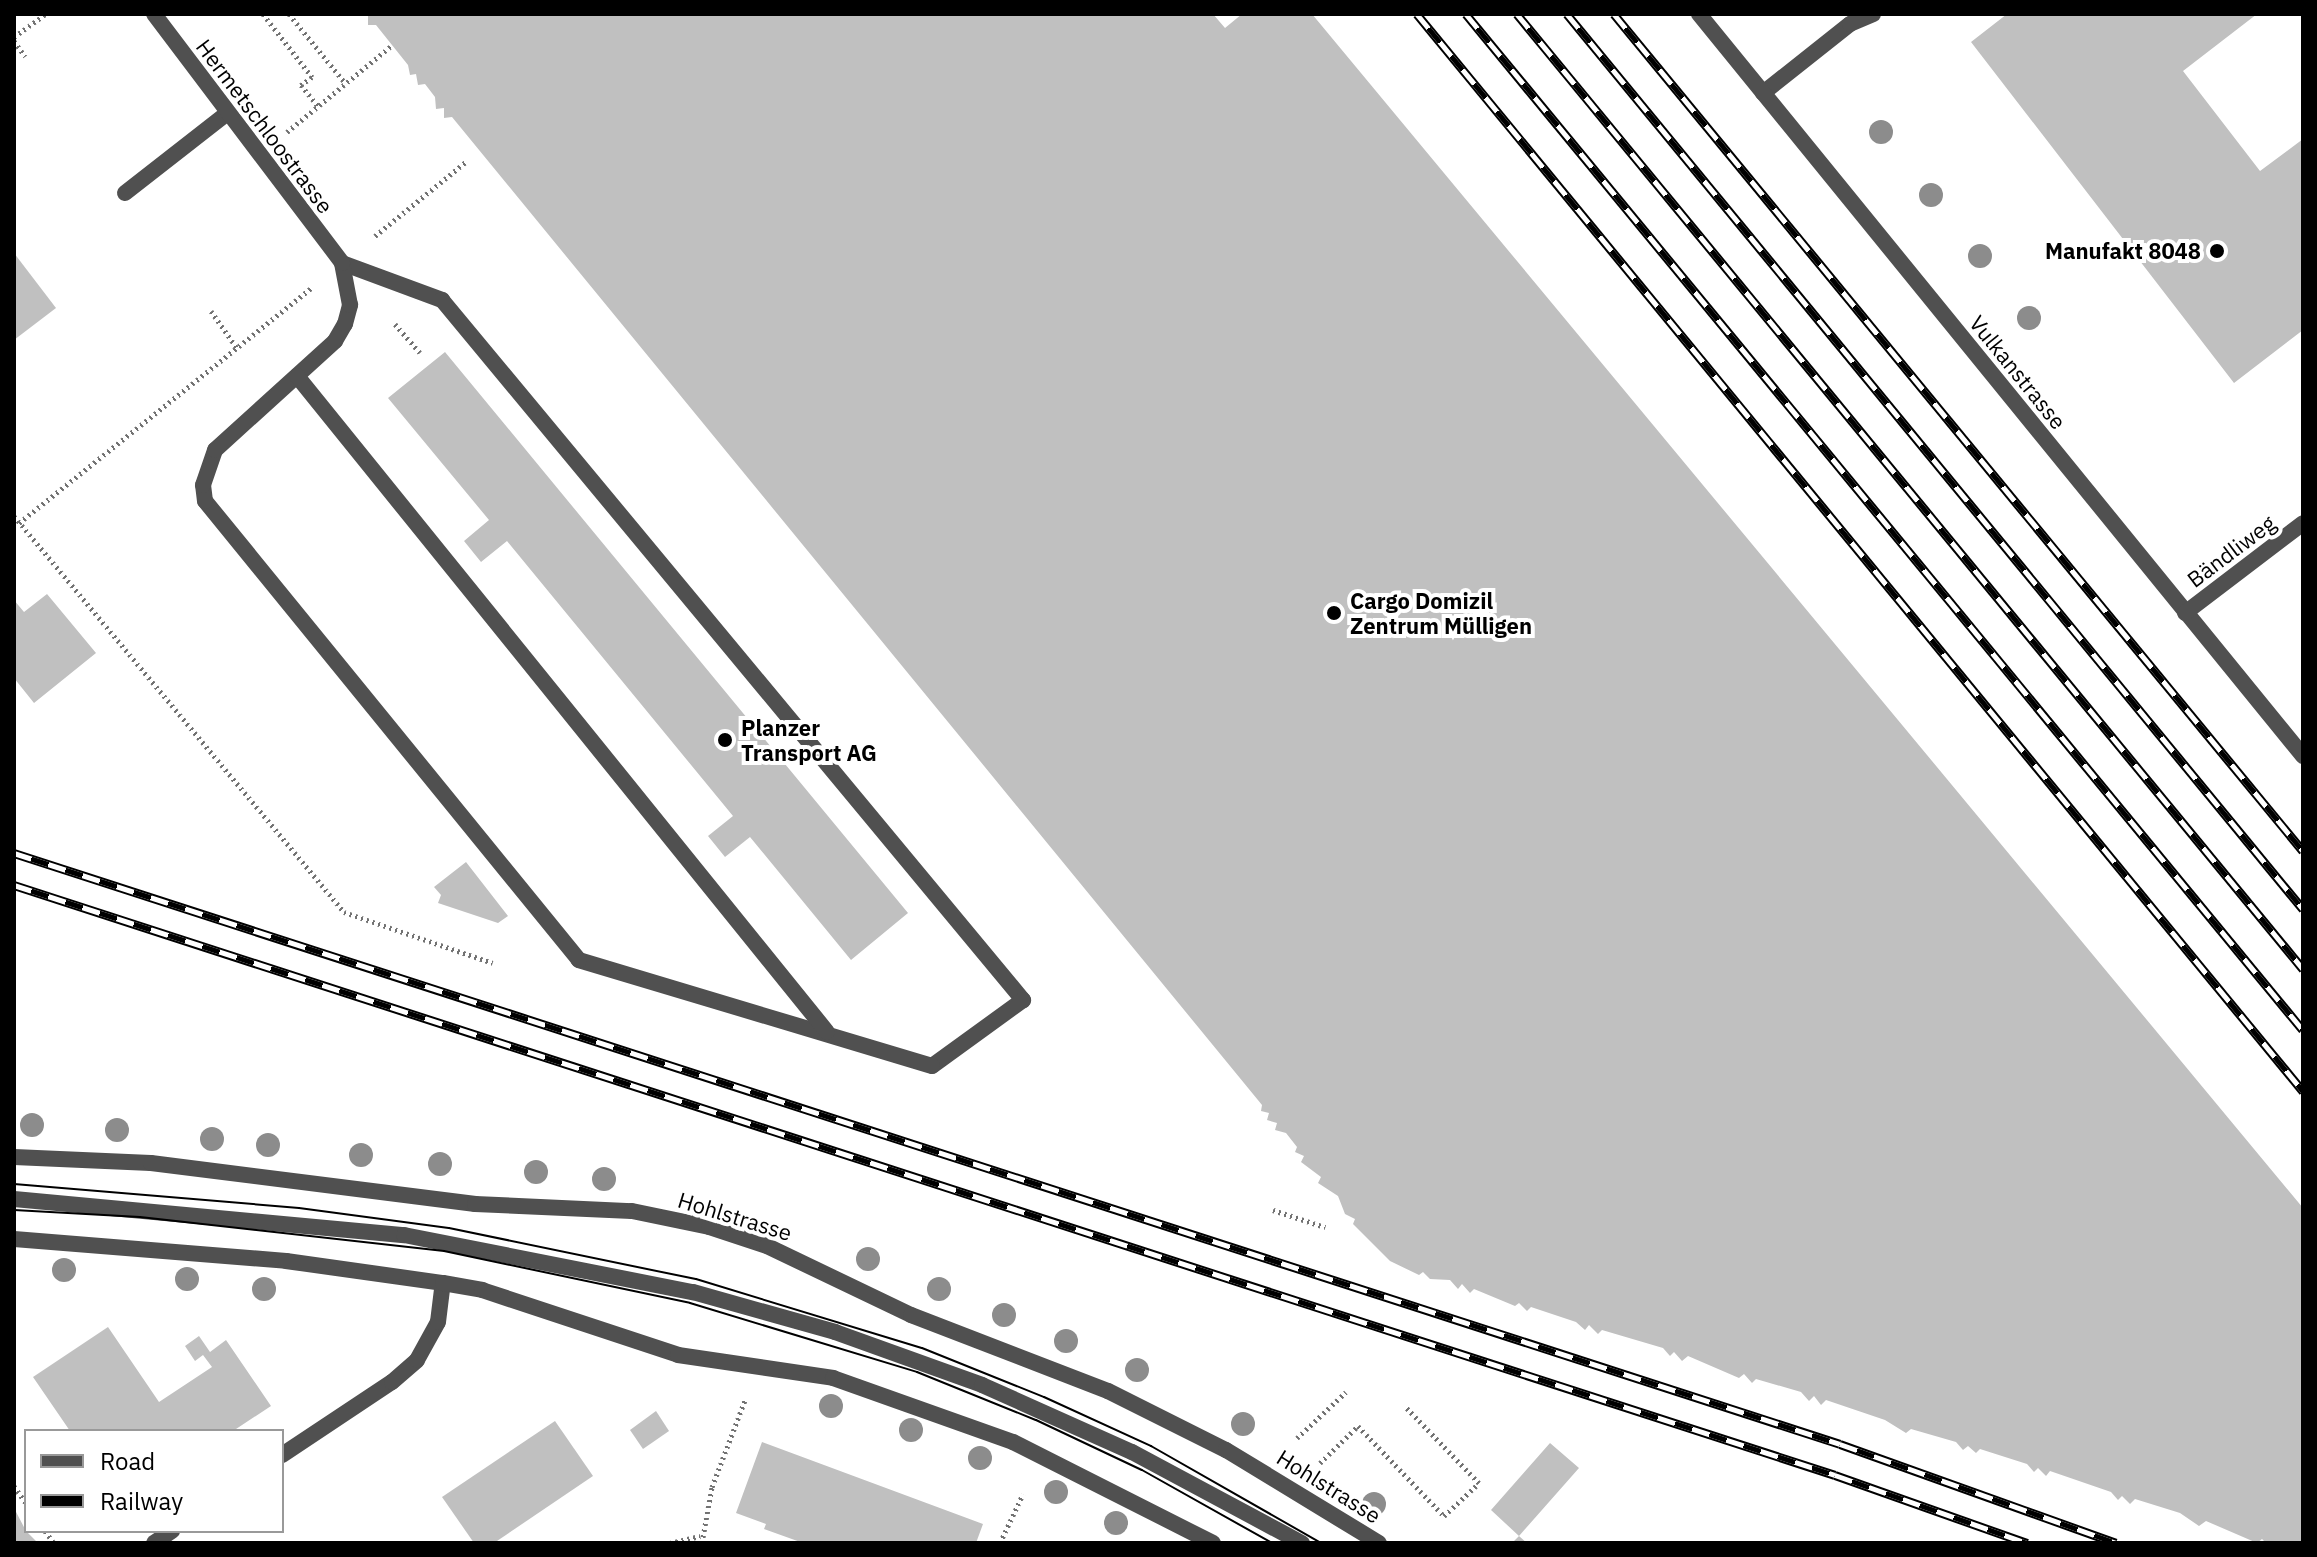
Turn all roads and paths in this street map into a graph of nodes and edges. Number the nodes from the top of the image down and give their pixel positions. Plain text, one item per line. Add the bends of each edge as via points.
1 (46, 14) edge
2 (154, 14) edge
3 (263, 14) edge
4 (289, 14) edge
5 (1699, 14) edge
6 (1873, 14) edge
7 (1846, 19) edge
8 (14, 39) edge
9 (392, 45) dead end
10 (25, 56) dead end
11 (346, 84) junction
12 (1763, 93) junction
13 (318, 106) junction
14 (226, 114) junction
15 (258, 155) junction
16 (467, 161) dead end
17 (125, 193) dead end
18 (342, 263) junction
19 (211, 311) dead end
20 (237, 348) junction
21 (297, 376) junction
22 (14, 516) edge
23 (19, 523) junction
24 (2303, 523) edge
25 (2185, 613) junction
26 (2303, 756) edge
27 (493, 963) dead end
28 (827, 1032) junction
29 (14, 1157) edge
30 (14, 1199) edge
31 (1273, 1210) dead end
32 (1325, 1227) dead end
33 (14, 1239) edge
34 (443, 1283) junction
35 (1346, 1392) dead end
36 (745, 1400) dead end
37 (1404, 1405) dead end
38 (1297, 1438) dead end
39 (284, 1454) edge
40 (1317, 1466) dead end
41 (1023, 1494) dead end
42 (701, 1539) edge
43 (670, 1543) edge
44 (1000, 1543) edge
45 (1213, 1543) edge
46 (1302, 1543) edge
47 (1379, 1543) edge

1 - 8 path
2 - 14 street, Hermetschloostrasse
3 - 13 path via 312,77 301,85
4 - 11 path
5 - 12 street, Vulkanstrasse
6 - 7 street
7 - 12 street
8 - 10 path
9 - 11 path
11 - 13 path
12 - 25 street, Vulkanstrasse
13 - 15 path
14 - 15 street, Hermetschloostrasse
14 - 17 street
15 - 18 street, Hermetschloostrasse
16 - 18 path
18 - 20 path
18 - 21 street via 350,305 345,324 335,341
18 - 28 street via 442,300 1023,1000 932,1066
19 - 20 path
20 - 23 path
21 - 28 street
21 - 28 street via 215,450 203,485 205,501 223,527 579,960
22 - 23 path
23 - 27 path via 344,912
24 - 25 street, Bändliweg
25 - 26 street, Vulkanstrasse
29 - 47 street, Hohlstrasse via 151,1163 475,1204 632,1211 709,1227 767,1246 911,1315 1108,1391 1226,1450
30 - 46 street via 404,1235 693,1292 835,1332 982,1385 1132,1452
31 - 32 path
33 - 34 street via 286,1261
34 - 39 street via 438,1322 417,1360
34 - 45 street via 482,1290 667,1353 790,1369 878,1391 1070,1468
35 - 38 path
36 - 42 path via 712,1487
37 - 40 path via 1479,1483 1444,1516 1358,1426
41 - 44 path
42 - 43 path

